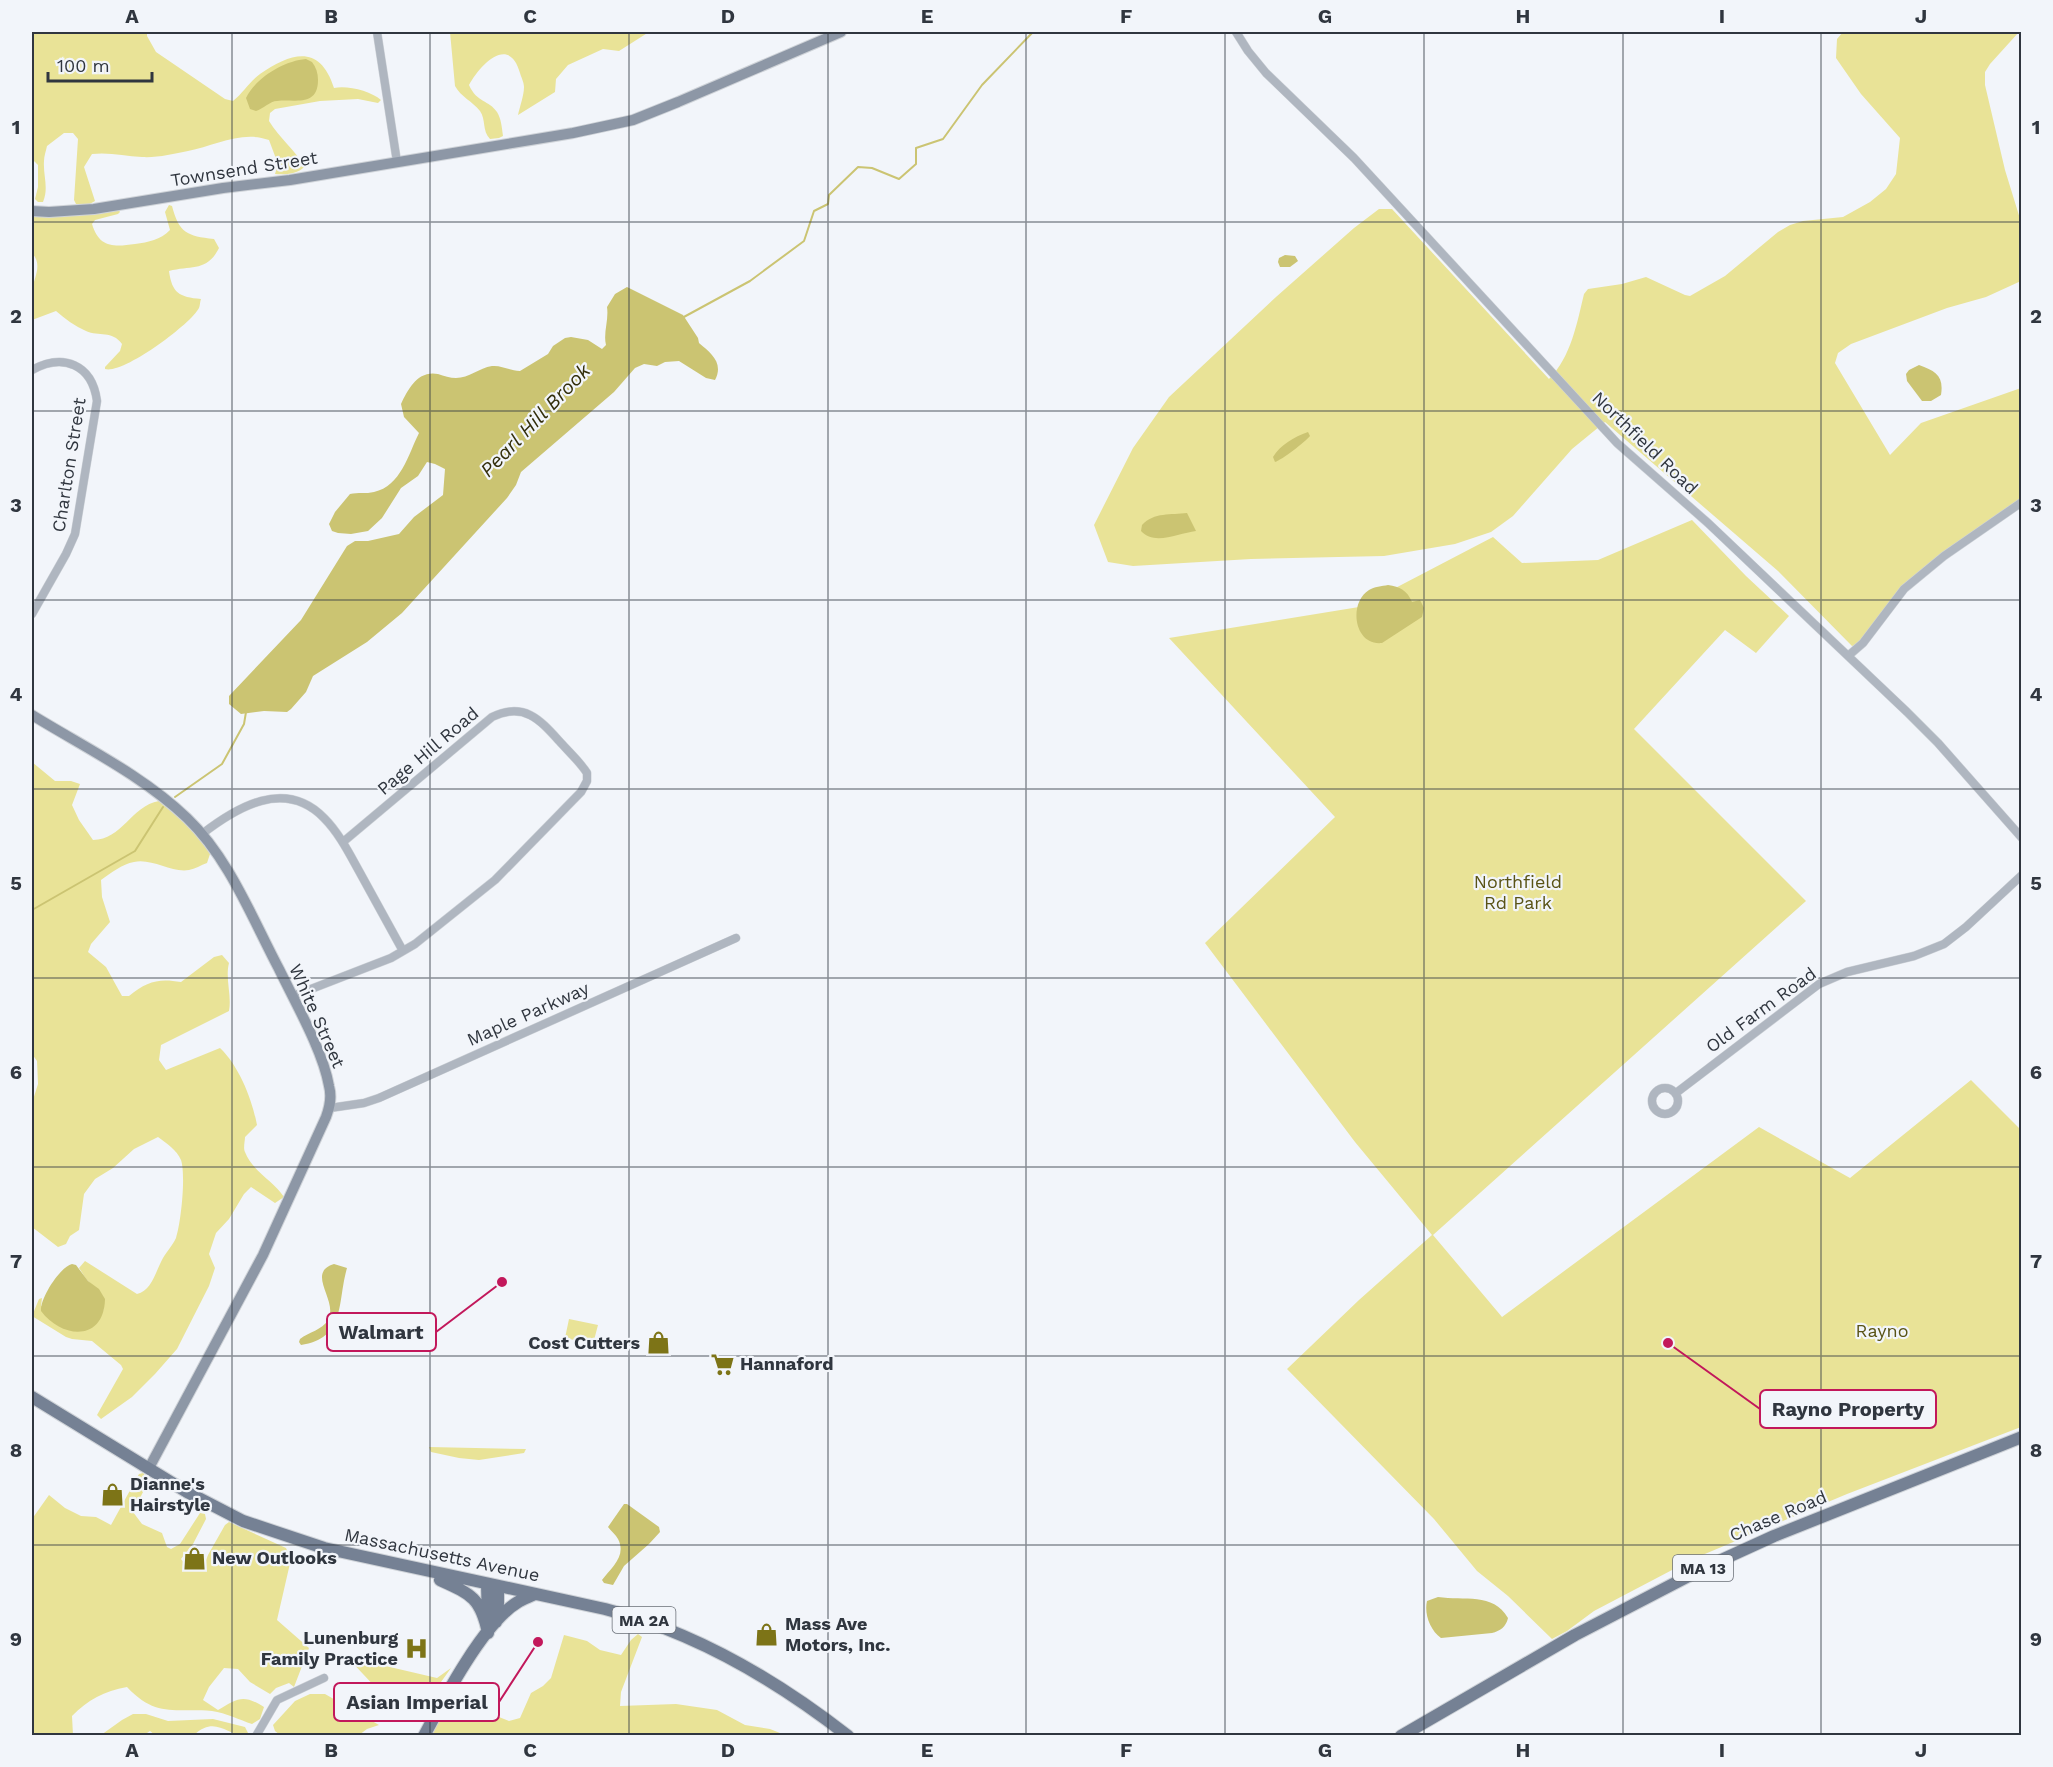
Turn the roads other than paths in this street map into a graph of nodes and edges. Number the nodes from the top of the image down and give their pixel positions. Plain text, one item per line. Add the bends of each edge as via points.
1 (377, 32) edge
2 (841, 32) edge
3 (1236, 32) edge
4 (397, 162) junction
5 (32, 211) edge
6 (32, 370) edge
7 (2022, 502) edge
8 (32, 614) edge
9 (1848, 656) junction
10 (32, 715) edge
11 (202, 834) junction
12 (2022, 838) edge
13 (343, 842) junction
14 (2022, 875) edge
15 (735, 938) dead end
16 (403, 951) junction
17 (292, 996) junction
18 (1676, 1093) dead end
19 (330, 1108) junction
20 (32, 1397) edge
21 (2022, 1437) edge
22 (149, 1468) junction
23 (416, 1569) junction
24 (493, 1585) junction
25 (534, 1594) junction
26 (492, 1628) junction
27 (324, 1678) dead end
28 (847, 1734) edge
29 (256, 1736) edge
30 (424, 1736) edge
31 (1401, 1736) edge

1 - 4 street
2 - 4 street, Townsend Street via 633,120 573,134
3 - 9 street, Northfield Road via 1266,73 1354,158 1617,443
4 - 5 street, Townsend Street via 94,209
6 - 8 street, Charlton Street via 53,362 80,368 93,382 97,400 75,534
7 - 9 street via 1904,589 1863,643
9 - 12 street, Northfield Road via 1938,743
10 - 11 street, White Street via 140,780 176,807
11 - 13 street via 245,806 265,799 286,798 318,812
11 - 17 street, White Street via 225,867
13 - 16 street
13 - 16 street, Page Hill Road via 492,717 503,712 525,712 539,720 582,766 587,777 581,792 478,896
14 - 18 street, Old Farm Road via 1944,944 1914,957 1847,972 1819,984
15 - 19 street, Maple Parkway via 387,1095
16 - 17 street
17 - 19 street, White Street via 328,1078
19 - 22 street, White Street via 263,1255
20 - 22 main road, Massachusetts Avenue / MA 2A
21 - 31 main road, Chase Road / MA 13 via 1706,1567 1575,1635
22 - 23 main road, Massachusetts Avenue / MA 2A via 243,1521 307,1543
23 - 24 main road, Massachusetts Avenue / MA 2A
23 - 26 main road via 474,1599
24 - 25 main road, Massachusetts Avenue / MA 2A
24 - 26 main road via 489,1602
25 - 26 main road via 518,1602
25 - 28 main road, Massachusetts Avenue / MA 2A via 627,1614 694,1640 754,1671
26 - 30 main road
27 - 29 street via 278,1700

